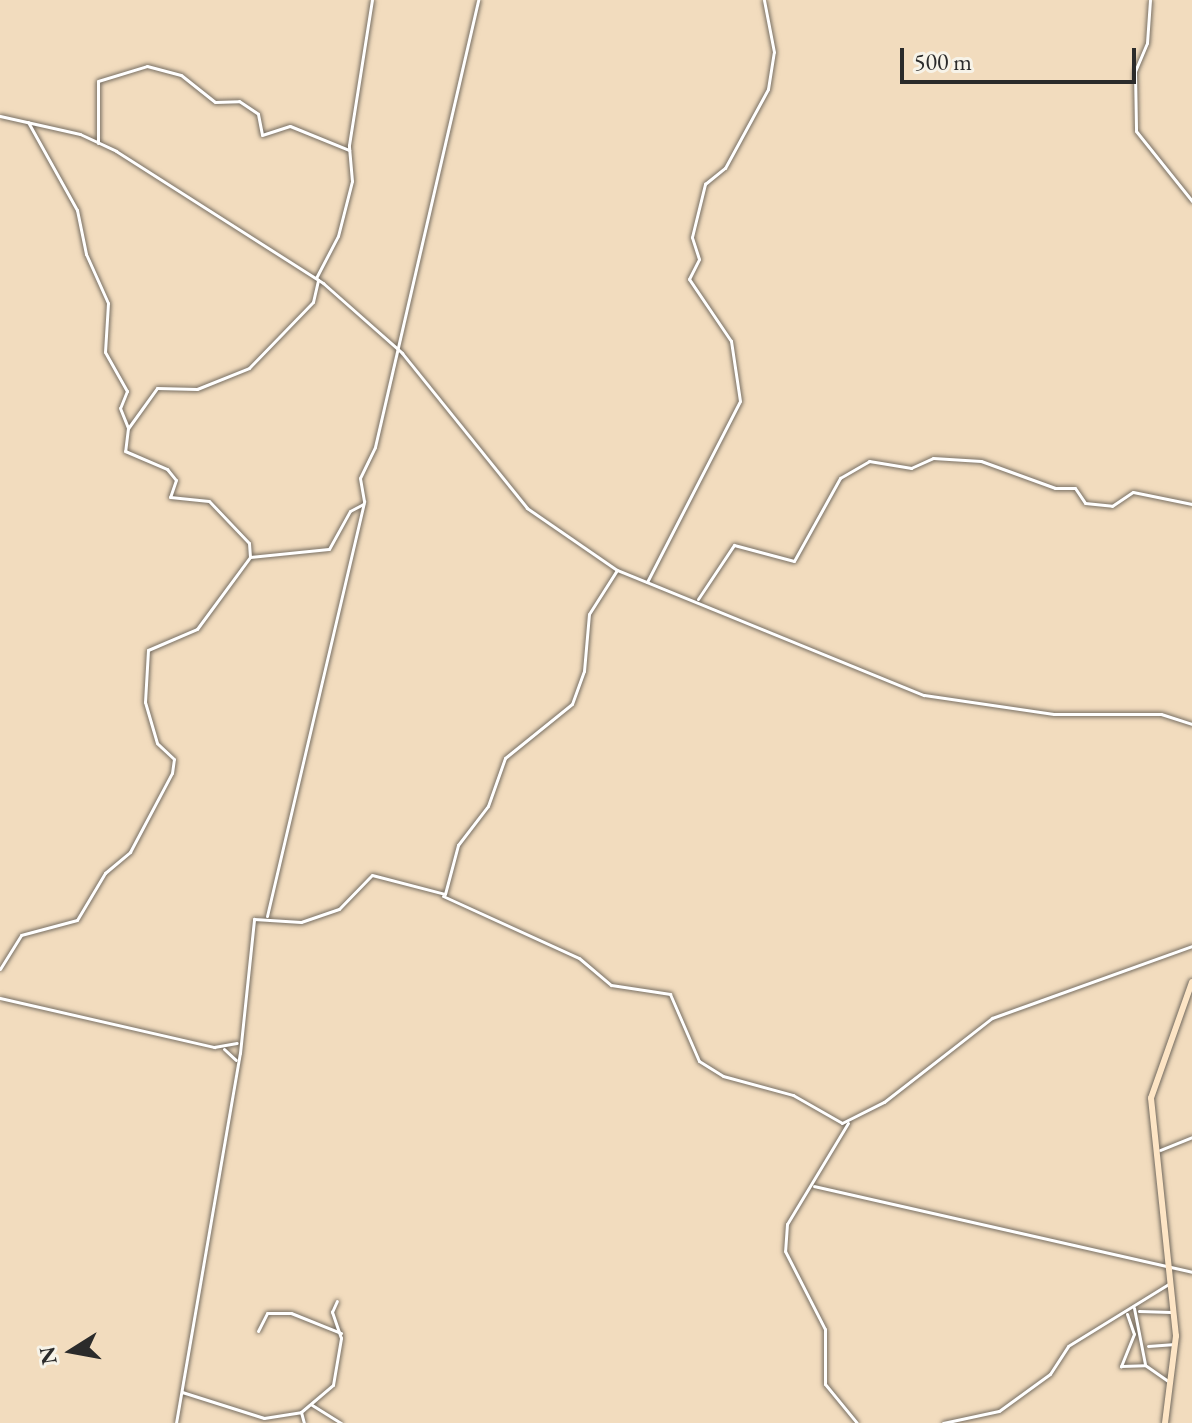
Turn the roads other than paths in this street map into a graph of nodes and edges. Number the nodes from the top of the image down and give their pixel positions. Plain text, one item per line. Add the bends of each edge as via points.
1 (372, 0) edge
2 (478, 0) edge
3 (764, 0) edge
4 (1150, 0) edge
5 (0, 116) edge
6 (28, 122) junction
7 (98, 143) junction
8 (349, 150) junction
9 (1192, 201) edge
10 (317, 279) junction
11 (398, 348) junction
12 (128, 427) junction
13 (363, 504) junction
14 (1192, 504) edge
15 (250, 558) junction
16 (617, 570) junction
17 (647, 582) junction
18 (698, 599) junction
19 (1192, 724) edge
20 (443, 896) junction
21 (267, 916) junction
22 (1192, 946) edge
23 (0, 969) edge
24 (1192, 982) edge
25 (0, 998) edge
26 (239, 1039) junction
27 (224, 1049) junction
28 (237, 1061) junction
29 (851, 1120) junction
30 (1192, 1137) edge
31 (1160, 1150) junction
32 (814, 1186) junction
33 (1167, 1268) junction
34 (1192, 1272) edge
35 (1170, 1283) junction
36 (337, 1301) dead end
37 (1136, 1309) junction
38 (1175, 1313) junction
39 (1127, 1314) junction
40 (258, 1331) dead end
41 (341, 1333) junction
42 (1175, 1344) junction
43 (1146, 1347) junction
44 (1145, 1365) junction
45 (1170, 1382) junction
46 (183, 1395) junction
47 (312, 1405) junction
48 (301, 1412) junction
49 (176, 1423) edge
50 (304, 1423) edge
51 (341, 1423) edge
52 (857, 1423) edge
53 (943, 1423) edge
54 (1165, 1423) edge

1 - 8 street
2 - 11 street
3 - 17 street via 774,52 768,89 725,168 705,184 692,237 698,263 689,279 731,341 740,401
4 - 9 street via 1147,43 1135,71 1136,131
5 - 6 street
6 - 7 street
6 - 12 street via 77,210 108,303 105,353 127,391 120,408
7 - 8 street via 98,81 147,66 181,75 215,102 239,101 258,116 262,135 290,126
7 - 10 street via 165,178
8 - 10 street via 353,175 338,236
10 - 11 street
10 - 12 street via 313,302 249,368 197,389 157,388
11 - 13 street via 360,478
11 - 16 street via 519,500 558,536
12 - 15 street via 125,451 170,471 170,497 209,501 249,543
13 - 15 street via 350,511 329,549
13 - 21 street
14 - 18 street via 1133,492 1112,506 1085,503 1075,488 1055,488 981,461 933,458 911,468 869,461 840,478 794,561 734,545
15 - 23 street via 197,629 161,639 143,659 147,711 157,743 175,765 130,852 105,873 77,920 21,935
16 - 17 street
16 - 20 street via 589,614 584,671 572,704 505,758 488,806 458,845
17 - 18 street
18 - 19 street via 924,695 1041,713 1161,714
20 - 21 street via 375,875 361,879 339,909 301,922
20 - 29 street via 579,958 611,985 670,994 687,1044 703,1065 793,1095 838,1122
21 - 26 street via 254,919
22 - 29 street via 992,1018
24 - 31 street via 1153,1078
25 - 27 street
26 - 27 street
26 - 28 street
27 - 28 street
28 - 46 street
29 - 32 street
30 - 31 street
31 - 33 street
32 - 33 street
32 - 52 street via 787,1224 785,1253 825,1329 825,1384
33 - 34 street
33 - 35 street
35 - 37 street via 1142,1295
35 - 38 street
36 - 41 street via 332,1312
37 - 38 street
37 - 39 street
37 - 43 street
38 - 42 street
39 - 44 street via 1134,1334 1121,1366
39 - 53 street via 1066,1348 1050,1374 999,1411
40 - 41 street via 267,1313 291,1313
41 - 47 street via 333,1385
42 - 43 street
42 - 45 street
43 - 44 street
44 - 45 street
45 - 54 street
46 - 48 street via 264,1418
46 - 49 street
47 - 48 street
47 - 51 street
48 - 50 street

